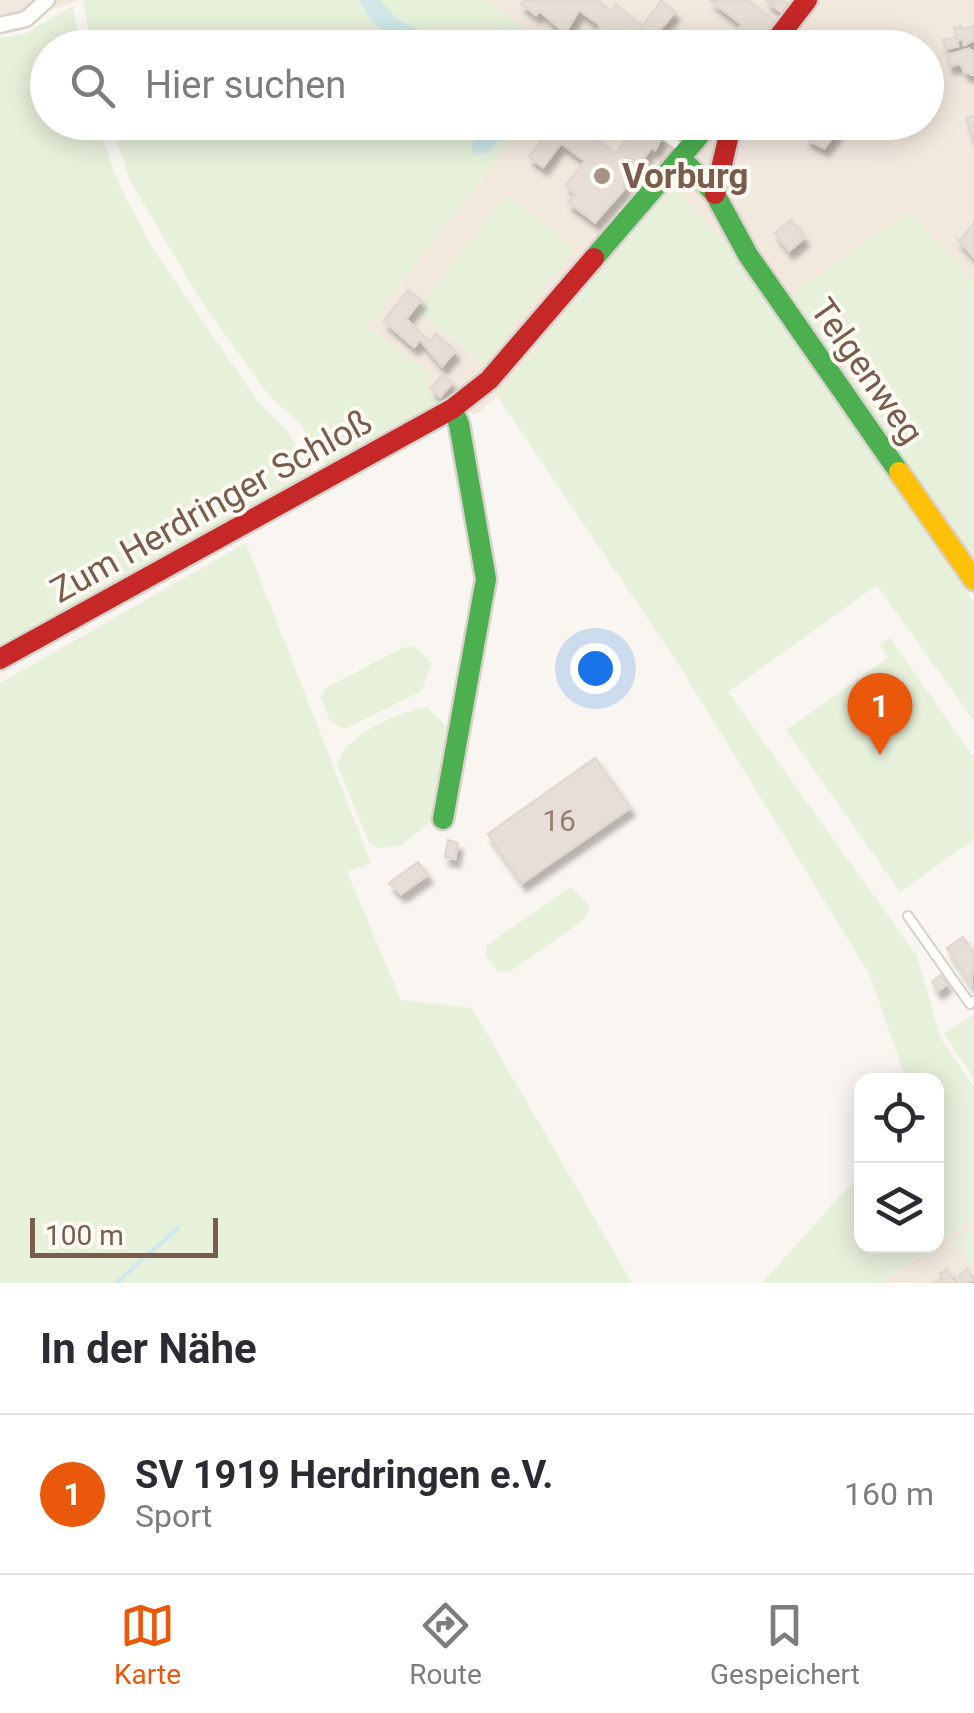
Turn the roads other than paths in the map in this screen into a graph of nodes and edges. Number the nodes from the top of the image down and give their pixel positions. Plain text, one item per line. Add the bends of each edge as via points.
1 (47, 0) edge
2 (807, 0) edge
3 (0, 25) edge
4 (784, 30) edge
5 (668, 140) edge
6 (697, 140) edge
7 (728, 140) edge
8 (684, 156) junction
9 (716, 194) junction
10 (452, 409) junction
11 (974, 580) edge
12 (0, 659) edge
13 (443, 819) dead end
14 (908, 916) dead end
15 (974, 1001) edge

1 - 3 street via 26,19
2 - 4 street
5 - 8 lane
6 - 8 street, Zum Herdringer Schloß
7 - 9 street
8 - 9 street, Telgenweg
8 - 10 street, Zum Herdringer Schloß via 490,380
9 - 11 street, Telgenweg via 748,255
10 - 12 street, Zum Herdringer Schloß
10 - 13 street via 486,579
14 - 15 lane

